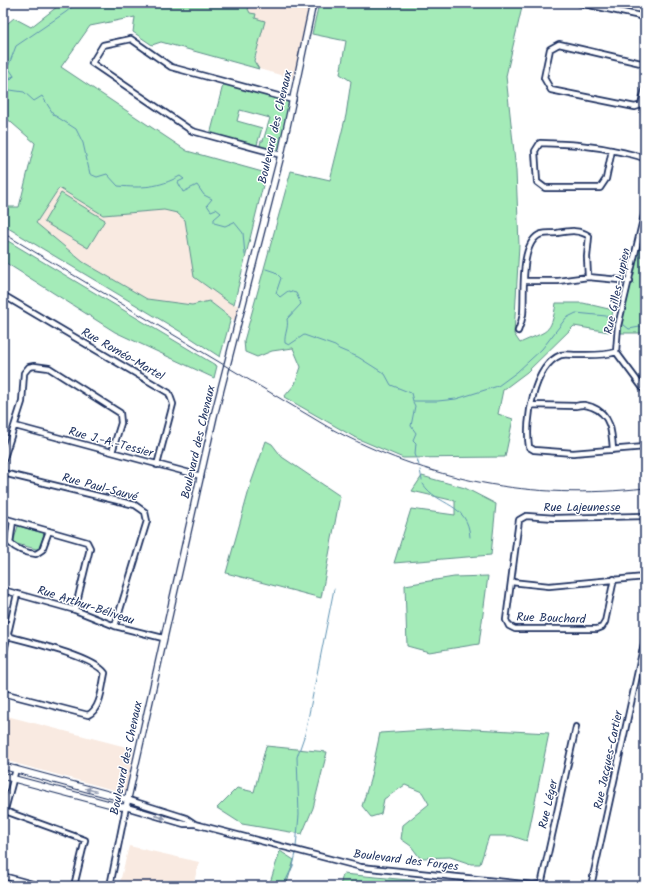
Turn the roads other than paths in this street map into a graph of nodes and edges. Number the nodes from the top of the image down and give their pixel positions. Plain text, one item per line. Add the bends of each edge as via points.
1 (313, 3) edge
2 (580, 3) edge
3 (645, 17) edge
4 (645, 64) edge
5 (645, 89) edge
6 (293, 100) junction
7 (612, 150) junction
8 (281, 155) junction
9 (645, 159) edge
10 (645, 211) edge
11 (588, 277) junction
12 (524, 281) junction
13 (630, 281) junction
14 (3, 296) edge
15 (518, 332) dead end
16 (616, 352) junction
17 (645, 382) edge
18 (641, 386) junction
19 (645, 391) edge
20 (531, 405) junction
21 (15, 426) junction
22 (645, 447) edge
23 (613, 450) junction
24 (112, 452) junction
25 (3, 461) edge
26 (157, 464) junction
27 (3, 473) edge
28 (201, 476) junction
29 (645, 516) edge
30 (3, 518) edge
31 (519, 520) joint
32 (13, 521) junction
33 (49, 531) junction
34 (645, 577) edge
35 (614, 579) junction
36 (511, 582) junction
37 (3, 590) edge
38 (16, 594) junction
39 (75, 610) junction
40 (115, 626) junction
41 (5, 636) edge
42 (163, 638) junction
43 (645, 639) edge
44 (3, 655) edge
45 (3, 693) edge
46 (576, 727) dead end
47 (3, 766) edge
48 (16, 769) junction
49 (3, 776) edge
50 (13, 778) junction
51 (129, 800) junction
52 (126, 807) junction
53 (5, 811) junction
54 (3, 817) edge
55 (194, 824) junction
56 (3, 876) edge
57 (645, 882) edge
58 (29, 885) edge
59 (541, 885) edge
60 (40, 886) edge
61 (74, 886) edge
62 (110, 886) edge
63 (548, 886) edge
64 (591, 886) edge
65 (644, 886) edge

1 - 6 main road, Boulevard des Chenaux
2 - 3 street
4 - 5 street via 559,44 550,49 544,78 551,90 635,107 641,105
6 - 8 main road, Boulevard des Chenaux
6 - 8 street via 171,67 131,39 102,45 92,63 192,131
7 - 7 street via 585,144 540,143 535,151 537,182 545,188 600,188 606,179
7 - 9 street
8 - 28 main road, Boulevard des Chenaux
10 - 13 street, Rue Gilles-Lupien
11 - 12 street via 558,281
11 - 12 street via 589,236 583,232 572,231 539,235 531,243 527,253
11 - 13 street
12 - 15 street via 523,314
13 - 16 street, Rue Gilles-Lupien via 618,326
14 - 26 street, Rue Roméo-Martel via 169,393 173,404
16 - 18 street, Rue Gilles-Lupien
16 - 20 street via 605,356 561,355 551,362 539,379
17 - 18 street
18 - 19 street, Rue Gilles-Lupien
20 - 23 street via 582,404 597,409 608,420 612,430
20 - 23 street via 527,436 529,447 534,450 573,453
21 - 24 street, Rue J.-A.-Tessier
21 - 24 street via 22,402 24,373 29,367 40,365 49,368 120,413 121,423
21 - 25 street
22 - 23 street
24 - 26 street, Rue J.-A.-Tessier
26 - 28 street, Rue J.-A.-Tessier
27 - 40 street, Rue Paul-Sauvé via 135,505 146,512 147,521
28 - 42 main road, Boulevard des Chenaux
29 - 31 street, Rue Lajeunesse via 526,516
30 - 32 street
31 - 36 street, Rue Bouchard
32 - 33 street
32 - 33 street via 10,543 15,548 33,554 42,550
33 - 39 street via 87,542 90,548
34 - 35 street
35 - 36 street via 549,586
35 - 36 street, Rue Bouchard via 605,622 597,629 509,626 506,620
37 - 38 street, Rue Arthur-Béliveau
38 - 39 street, Rue Arthur-Béliveau
38 - 41 street
39 - 40 street, Rue Arthur-Béliveau
40 - 42 street, Rue Arthur-Béliveau
41 - 44 street
41 - 45 street via 57,650 98,666 105,673 96,707 88,715
42 - 51 main road, Boulevard des Chenaux via 128,794
43 - 64 street, Rue Jacques-Cartier
46 - 59 street, Rue Léger
47 - 48 main road, Boulevard des Forges
48 - 50 street
51 -> 48 main road, Boulevard des Forges
49 - 50 main road, Boulevard des Forges
50 - 52 main road, Boulevard des Forges
50 - 53 street
51 - 52 main road, Boulevard des Chenaux
51 - 55 street, Boulevard des Forges via 186,818
52 -> 55 street, Boulevard des Forges via 184,824
52 - 62 street, Boulevard des Chenaux
53 - 54 street
53 - 61 street via 85,840
55 - 59 street, Boulevard des Forges via 361,867
56 - 58 street
57 - 65 street
58 - 60 street
59 - 63 street, Boulevard des Forges

